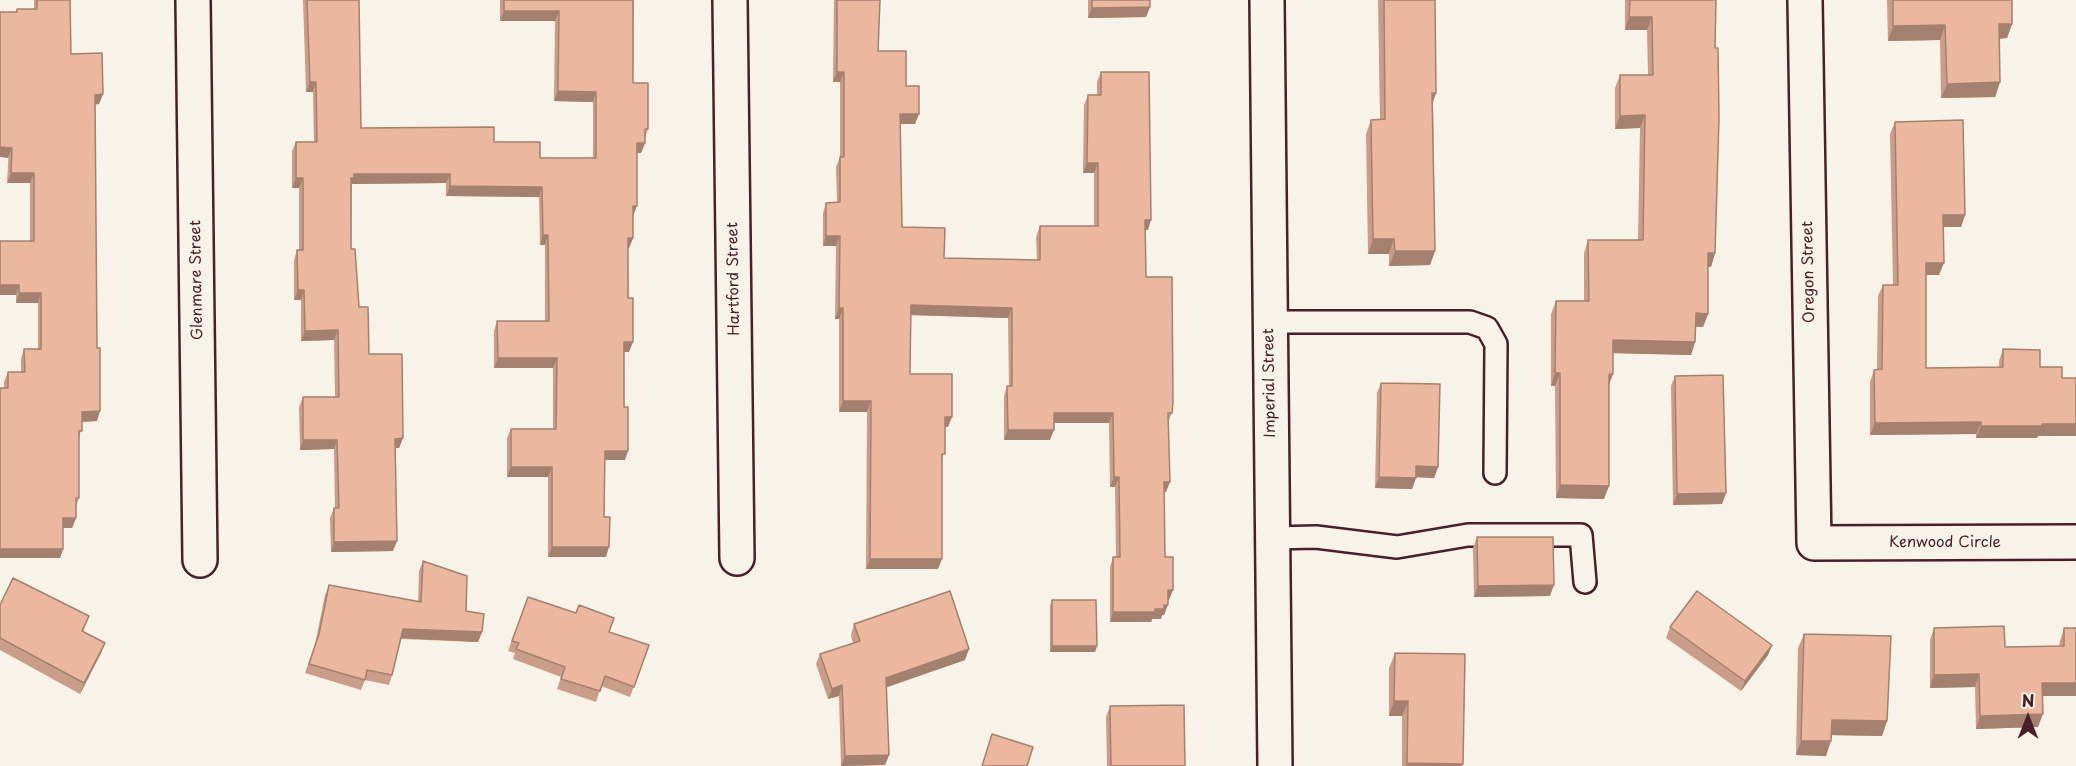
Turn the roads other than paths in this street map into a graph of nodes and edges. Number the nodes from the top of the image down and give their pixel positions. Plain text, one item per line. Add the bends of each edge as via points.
1 (193, 0) edge
2 (730, 0) edge
3 (1267, 0) edge
4 (1805, 0) edge
5 (1269, 322) junction
6 (1495, 473) dead end
7 (1272, 538) junction
8 (1814, 543) joint
9 (2076, 543) edge
10 (737, 558) dead end
11 (201, 560) dead end
12 (1584, 582) dead end
13 (1275, 766) edge

1 - 11 street, Glenmare Street
2 - 10 street, Hartford Street
3 - 5 street, Imperial Street
4 - 8 street, Oregon Street
5 - 6 lane via 1470,322 1487,328 1497,344
5 - 7 street, Imperial Street
7 - 12 lane via 1316,537 1397,547 1468,535 1581,535
7 - 13 street, Imperial Street
8 - 9 street, Kenwood Circle

